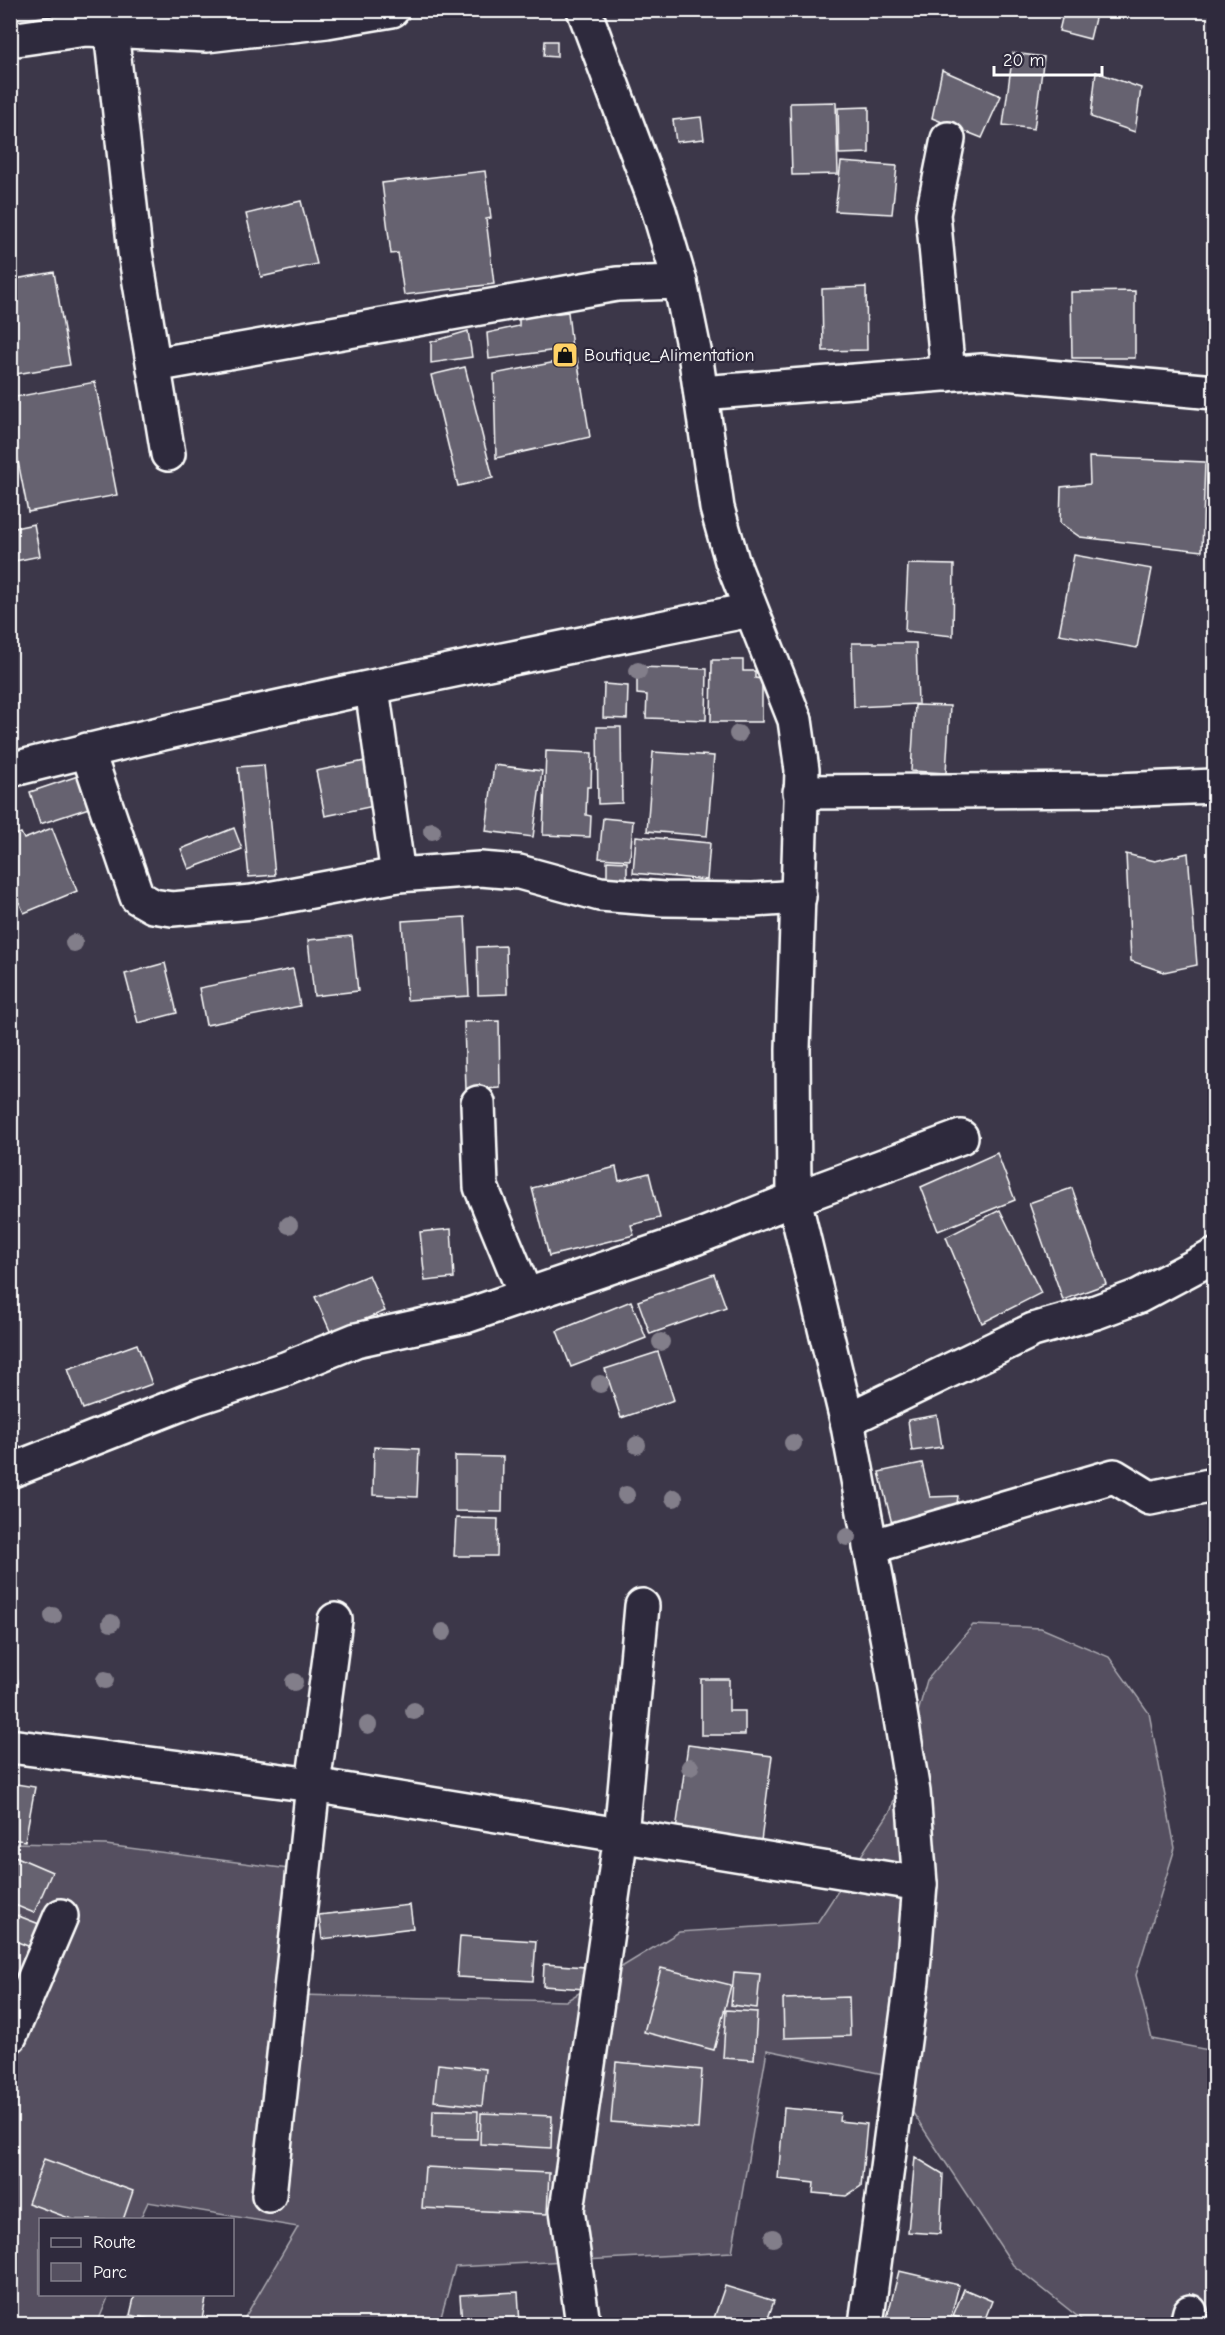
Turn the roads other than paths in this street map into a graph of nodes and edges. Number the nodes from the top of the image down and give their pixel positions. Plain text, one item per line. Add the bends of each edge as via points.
1 (392, 10) edge
2 (584, 10) edge
3 (111, 30) junction
4 (10, 40) edge
5 (948, 139) dead end
6 (680, 282) junction
7 (154, 365) junction
8 (948, 374) junction
9 (1215, 392) edge
10 (701, 393) junction
11 (168, 454) dead end
12 (750, 610) junction
13 (372, 688) junction
14 (87, 750) junction
15 (10, 770) edge
16 (1215, 786) edge
17 (801, 792) junction
18 (398, 875) junction
19 (799, 897) junction
20 (478, 1103) dead end
21 (961, 1137) dead end
22 (794, 1199) junction
23 (1215, 1256) edge
24 (526, 1296) junction
25 (846, 1420) junction
26 (10, 1471) edge
27 (1215, 1485) edge
28 (870, 1547) junction
29 (642, 1606) dead end
30 (335, 1620) dead end
31 (10, 1746) edge
32 (313, 1785) junction
33 (621, 1835) junction
34 (920, 1884) junction
35 (61, 1916) dead end
36 (10, 2036) edge
37 (269, 2195) dead end
38 (583, 2325) edge
39 (866, 2325) edge

1 - 3 street via 207,35
2 - 6 street via 659,211
3 - 4 street via 86,29
3 - 7 street via 135,252
5 - 8 street via 933,214
6 - 7 street via 617,284
6 - 10 street
7 - 11 street
8 - 9 street via 982,371
8 - 10 street
10 - 12 street via 717,508
12 - 13 street
12 - 17 street via 795,720
13 - 14 street
13 - 18 street
14 - 15 street
14 - 18 street via 137,897 153,906 172,909 252,902
16 - 17 street
17 - 19 street
18 - 19 street via 480,869 519,872 600,894 664,899
19 - 22 street via 793,1038
20 - 24 street via 481,1187
21 - 22 street
22 - 24 street
22 - 25 street
23 - 25 street via 1139,1296 1033,1330
24 - 26 street via 466,1316 356,1340
25 - 28 street
27 - 28 street via 1149,1498 1114,1476
28 - 34 street via 914,1792
29 - 33 street
30 - 32 street
31 - 32 street
32 - 33 street
32 - 37 street
33 - 34 street
33 - 38 street via 567,2210
34 - 39 street via 912,1981
35 - 36 street

